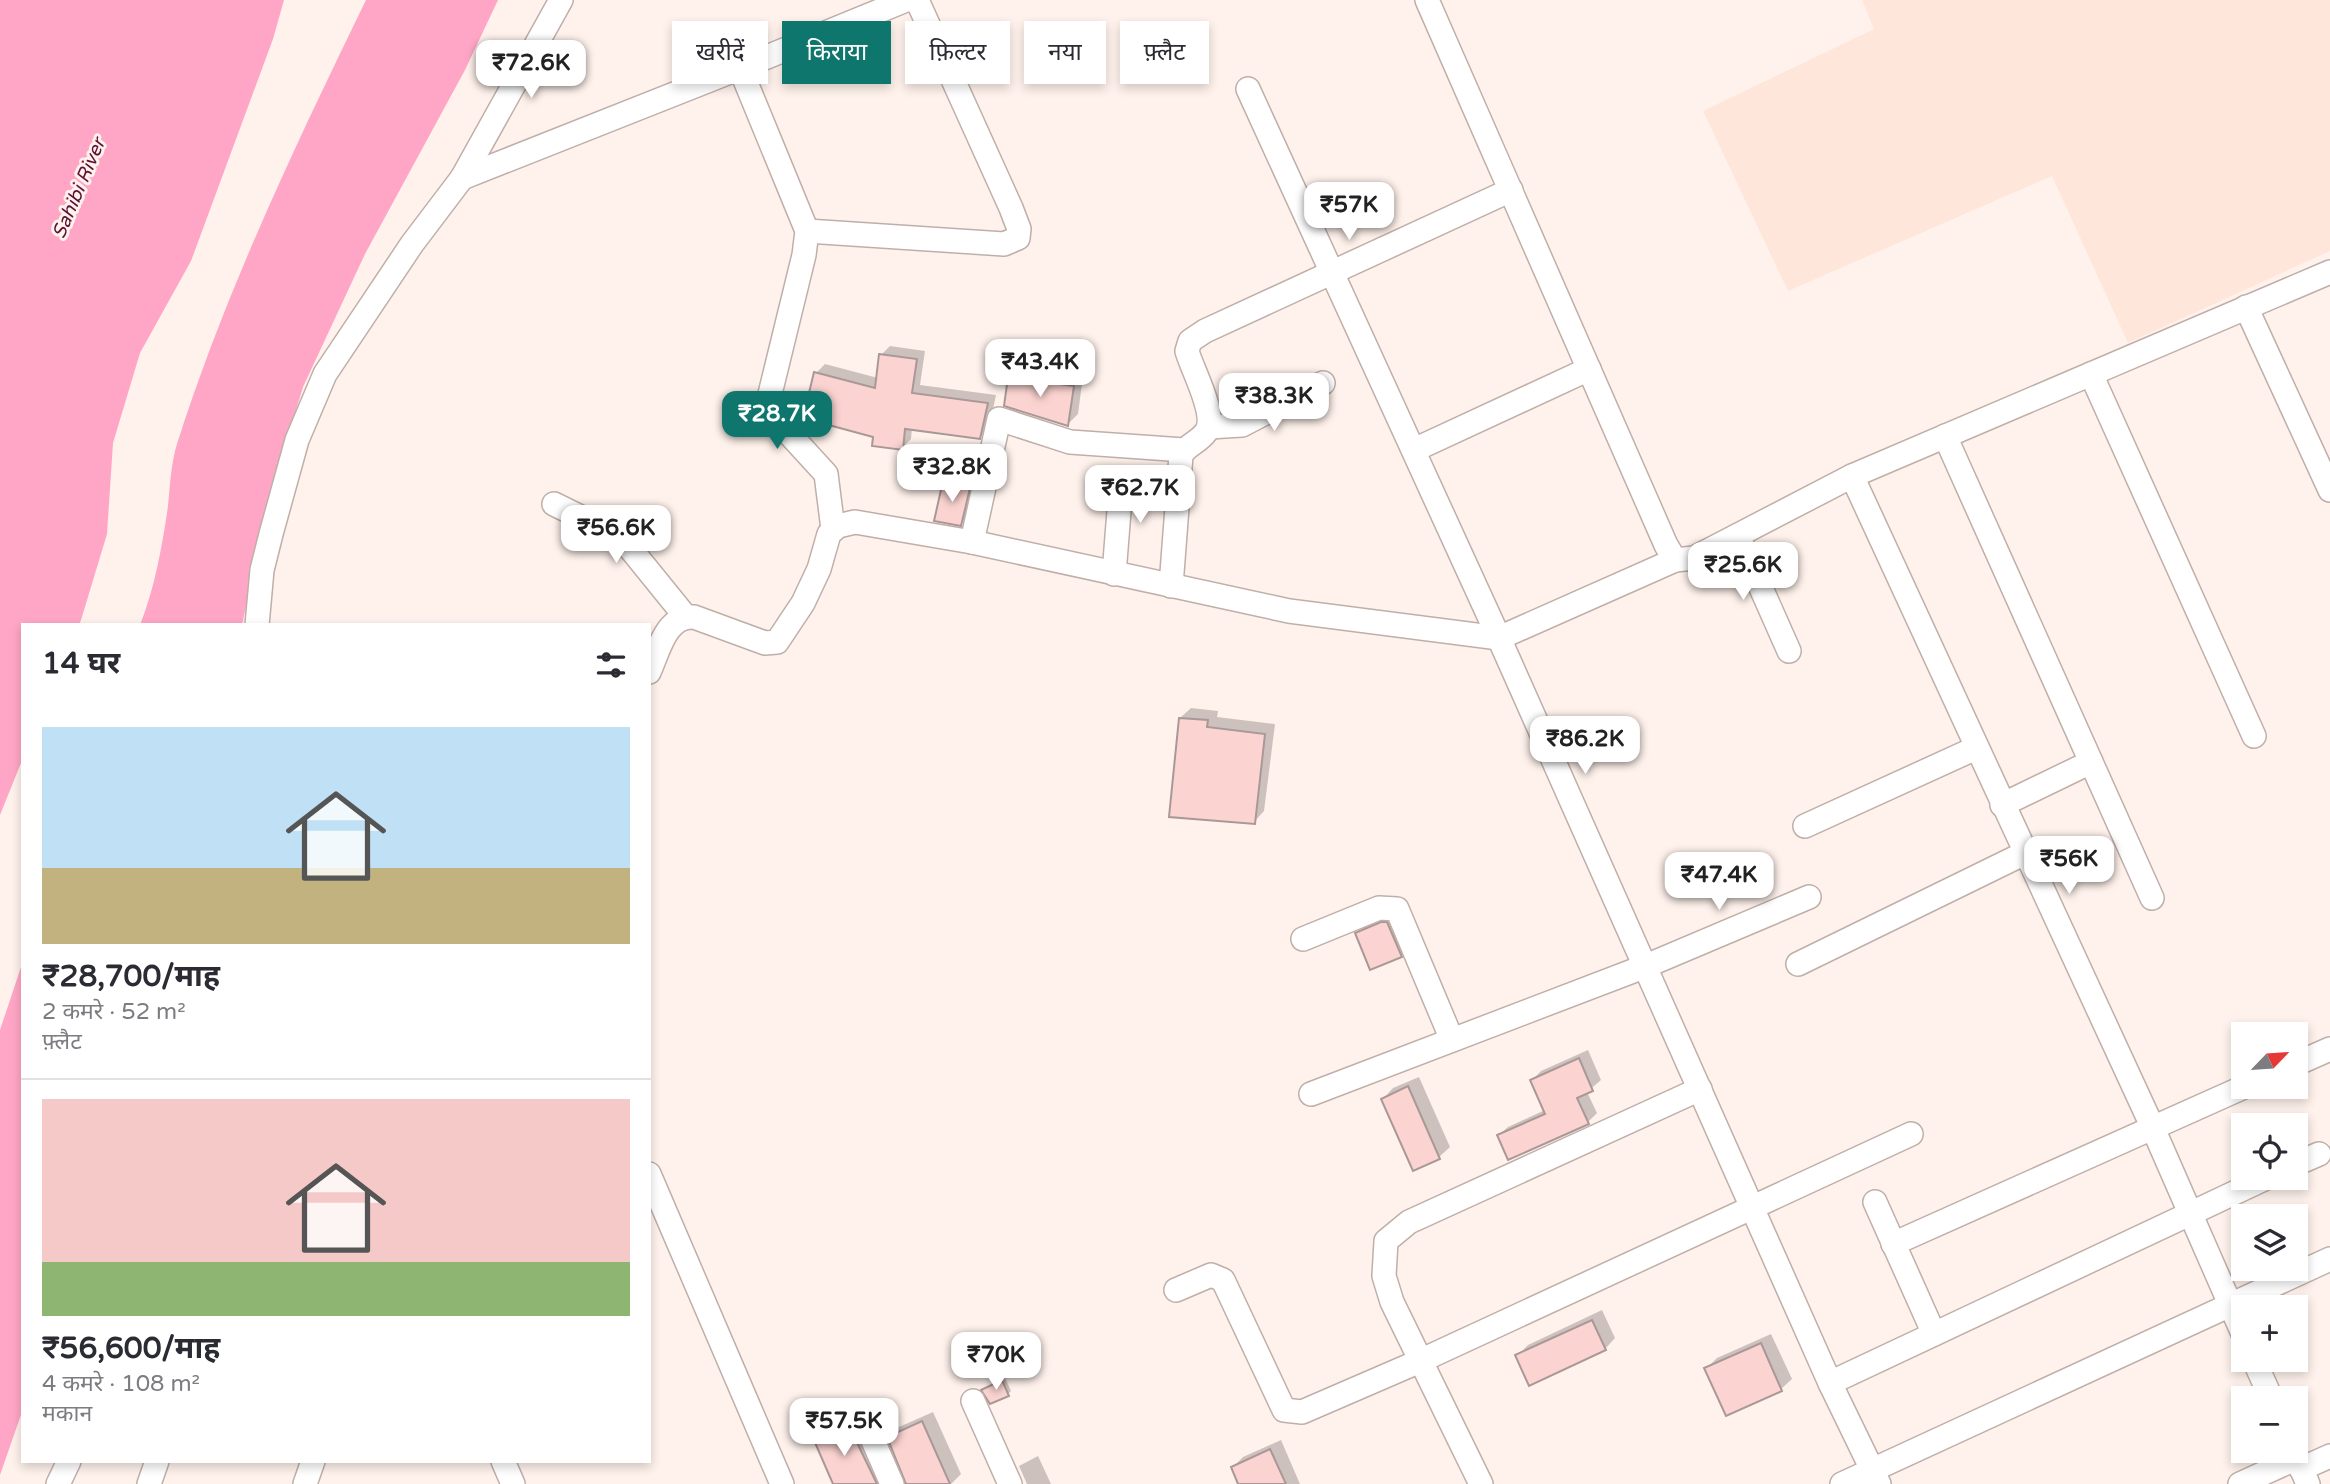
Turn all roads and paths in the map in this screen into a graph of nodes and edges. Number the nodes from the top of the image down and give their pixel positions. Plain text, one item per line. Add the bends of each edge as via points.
1 (561, 0) edge
2 (906, 0) edge
3 (917, 0) edge
4 (1427, 0) edge
5 (768, 57) edge
6 (700, 84) edge
7 (747, 84) edge
8 (1248, 89) dead end
9 (462, 178) junction
10 (1511, 190) junction
11 (807, 231) junction
12 (2330, 272) edge
13 (1333, 274) junction
14 (2246, 307) junction
15 (1589, 369) junction
16 (2091, 374) junction
17 (1323, 383) dead end
18 (1209, 427) junction
19 (1945, 436) junction
20 (1184, 450) junction
21 (1414, 450) junction
22 (1852, 476) junction
23 (1121, 486) dead end
24 (2330, 490) edge
25 (555, 505) dead end
26 (833, 529) junction
27 (1738, 536) junction
28 (972, 542) junction
29 (1675, 560) junction
30 (1114, 574) junction
31 (1171, 586) junction
32 (685, 616) junction
33 (257, 623) edge
34 (1499, 638) junction
35 (1789, 650) dead end
36 (651, 668) edge
37 (2254, 736) dead end
38 (1976, 748) junction
39 (2091, 762) junction
40 (2002, 805) junction
41 (1805, 826) dead end
42 (2025, 853) junction
43 (1809, 897) dead end
44 (2152, 898) dead end
45 (1303, 939) dead end
46 (1798, 964) dead end
47 (1646, 967) junction
48 (1452, 1040) junction
49 (2330, 1049) edge
50 (2308, 1059) edge
51 (1700, 1089) junction
52 (2231, 1093) edge
53 (1311, 1094) dead end
54 (2152, 1126) junction
55 (1911, 1134) dead end
56 (2319, 1154) dead end
57 (2308, 1159) edge
58 (651, 1179) edge
59 (2239, 1190) edge
60 (1875, 1202) dead end
61 (1752, 1207) junction
62 (2190, 1212) junction
63 (1893, 1244) junction
64 (2330, 1259) edge
65 (1176, 1290) dead end
66 (2230, 1304) junction
67 (1934, 1334) junction
68 (1420, 1361) junction
69 (1829, 1383) junction
70 (973, 1401) dead end
71 (864, 1420) dead end
72 (2330, 1456) edge
73 (68, 1463) edge
74 (157, 1463) edge
75 (312, 1463) edge
76 (504, 1463) edge
77 (2300, 1465) edge
78 (1875, 1477) edge
79 (58, 1484) edge
80 (149, 1484) edge
81 (305, 1484) edge
82 (513, 1484) edge
83 (782, 1484) edge
84 (892, 1484) edge
85 (1010, 1484) edge
86 (1481, 1484) edge
87 (1842, 1484) edge
88 (2239, 1484) edge

1 - 9 street
2 - 5 street
3 - 11 street via 1012,208 1018,238 1004,243
4 - 10 street
6 - 9 street
7 - 11 street
8 - 13 street
9 - 33 street via 325,374 297,440 282,494 262,570
10 - 13 street
10 - 15 street
11 - 26 street via 768,402 772,414 826,474
12 - 14 street
13 - 18 street via 1190,341 1187,354 1207,404
13 - 21 street
14 - 16 street
14 - 24 street
15 - 21 street
15 - 29 street
16 - 19 street
16 - 37 street
17 - 18 street via 1242,425
18 - 20 street
19 - 22 street
19 - 39 street
20 - 28 street via 1070,442 999,419
20 - 31 street via 1178,468
21 - 34 street
22 - 27 street
22 - 38 street
23 - 30 street
25 - 32 street via 621,537
26 - 28 street via 855,522
26 - 32 street via 803,603 777,642 765,643
27 - 29 street via 1694,558
27 - 35 street
28 - 30 street
29 - 34 street
30 - 31 street
31 - 34 street via 1331,617
32 - 36 street via 673,623
34 - 47 street
38 - 40 street
38 - 41 street
39 - 40 street
39 - 44 street
40 - 42 street
42 - 46 street
42 - 54 street
43 - 47 street
45 - 48 street via 1379,908 1397,909
47 - 48 street
47 - 51 street
48 - 53 street
49 - 50 street
51 - 61 street
51 - 68 street via 1396,1230 1387,1241 1384,1276
52 - 54 street
54 - 62 street
54 - 63 street
55 - 61 street
56 - 57 street
58 - 83 street
59 - 62 street
60 - 63 street
61 - 68 street
61 - 69 street
62 - 66 street
62 - 67 street
63 - 67 street
64 - 66 street
65 - 68 street via 1211,1275 1223,1280 1288,1413 1309,1409
66 - 78 street
67 - 69 street
68 - 86 street
69 - 78 street
70 - 85 street
71 - 84 street
72 - 77 street
73 - 79 street
74 - 80 street
75 - 81 street
76 - 82 street
77 - 88 street
78 - 87 street

